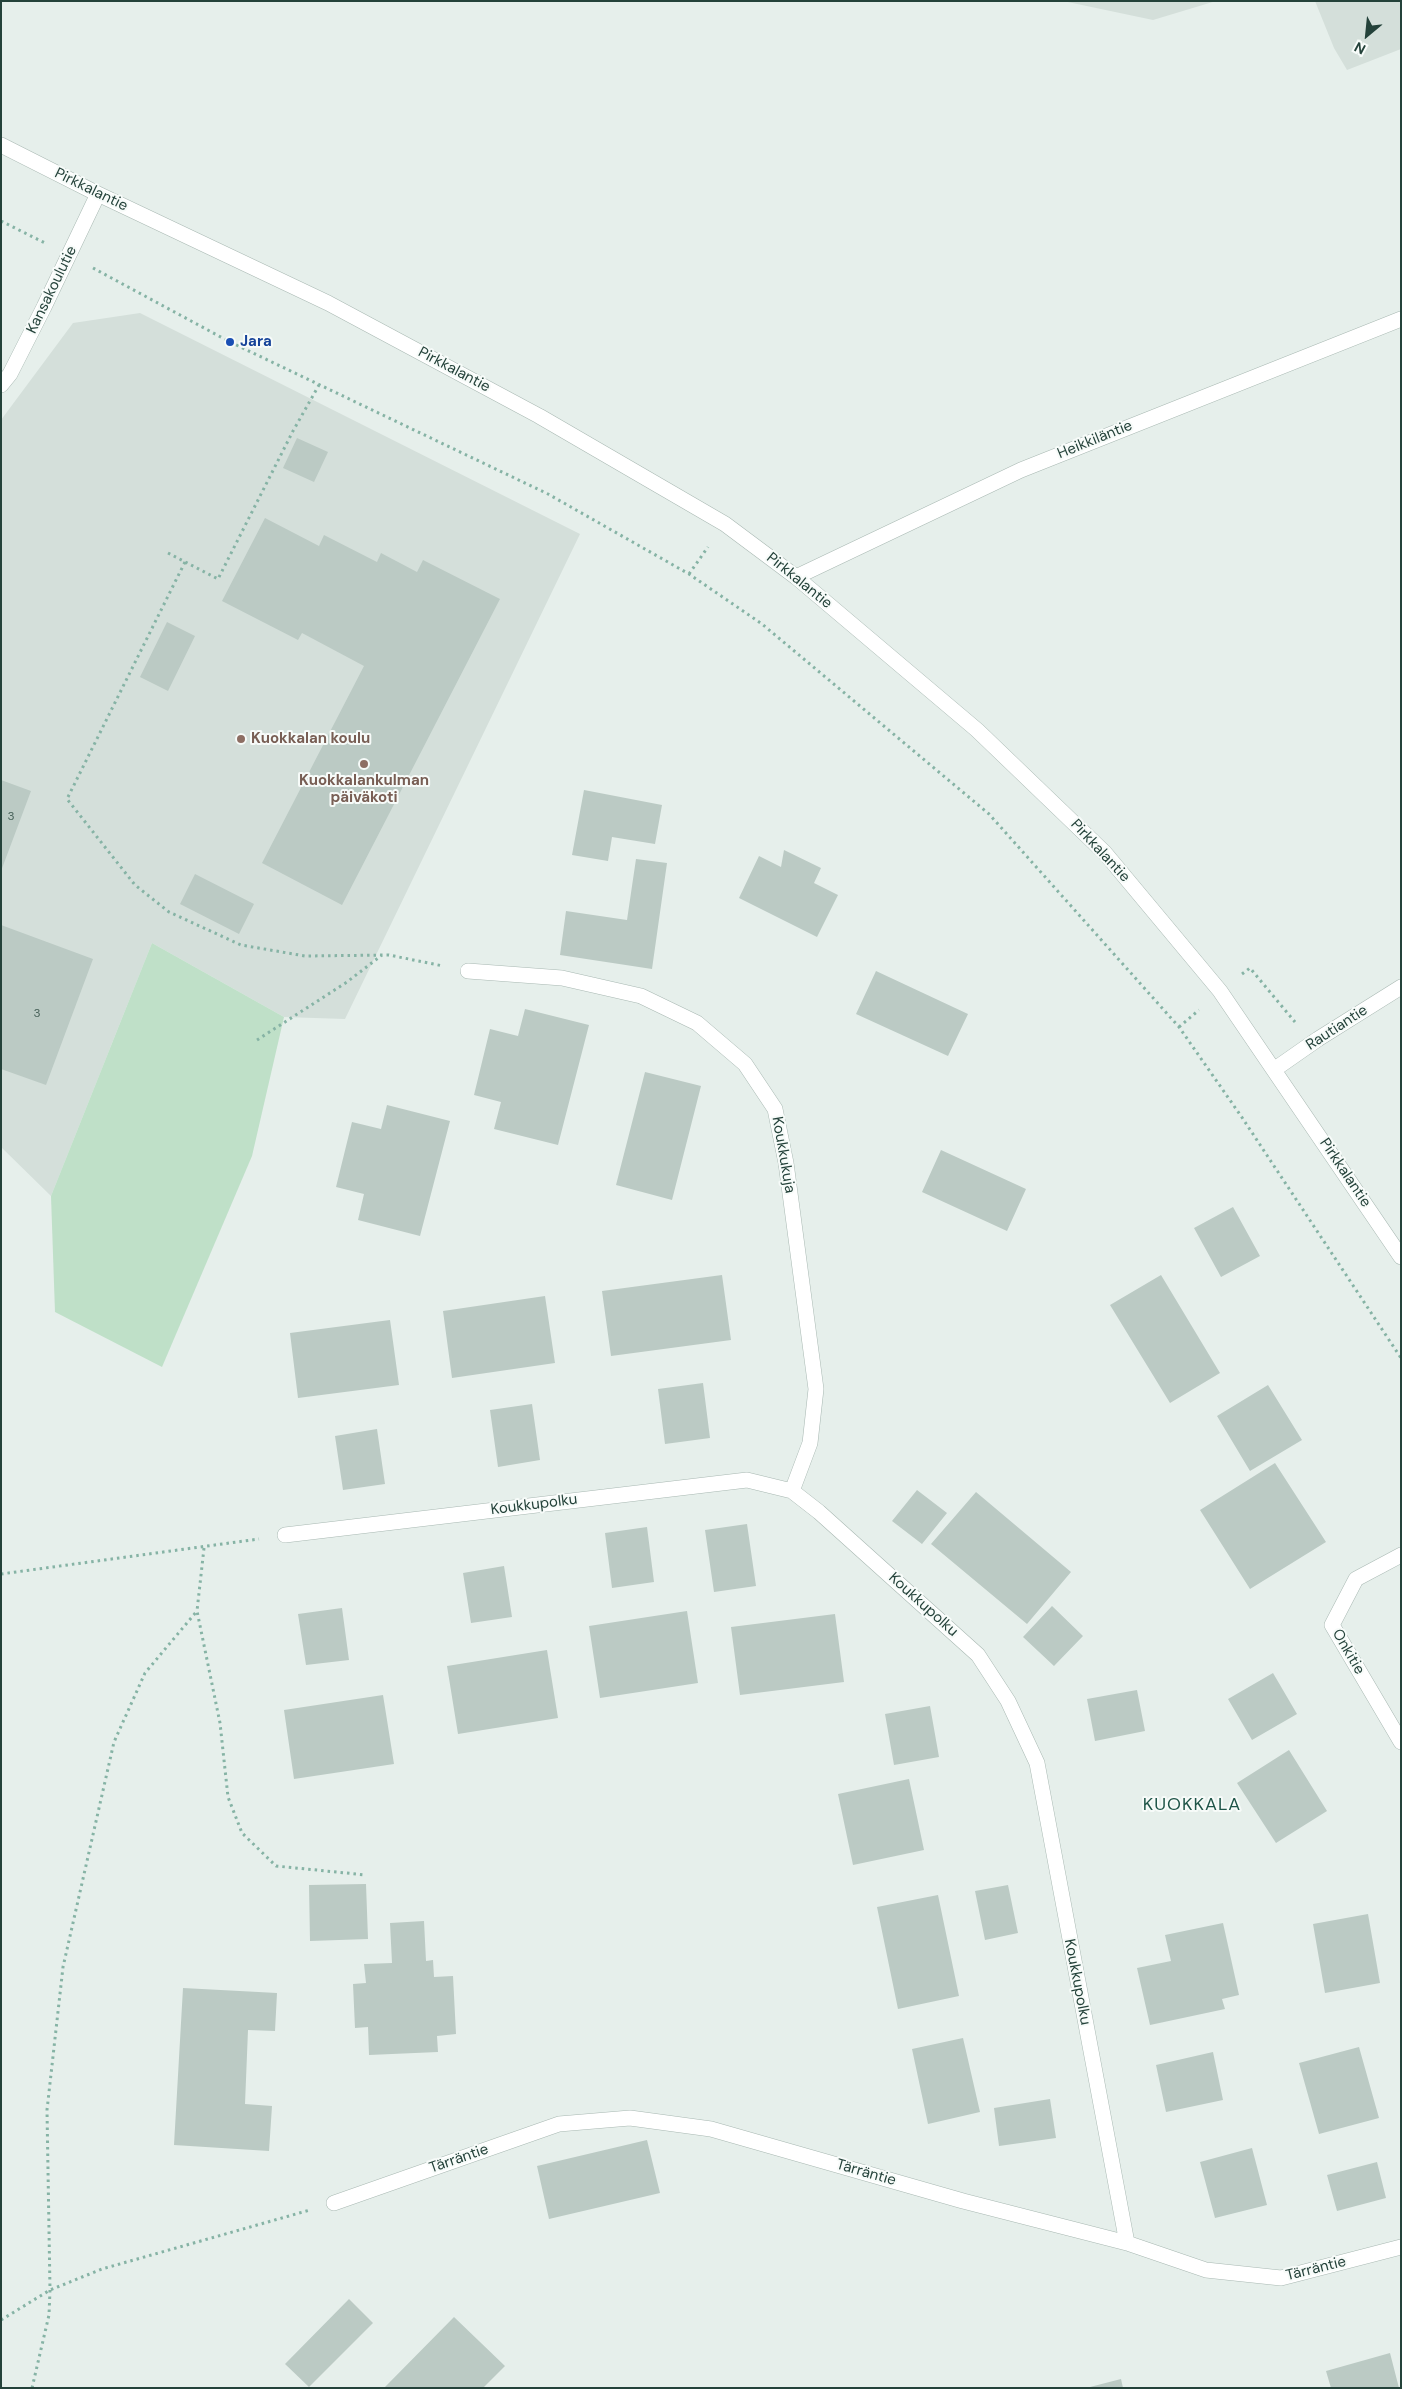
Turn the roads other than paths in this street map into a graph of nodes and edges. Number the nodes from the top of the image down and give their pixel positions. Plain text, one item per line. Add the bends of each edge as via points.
1 (1, 145) edge
2 (98, 194) junction
3 (1401, 319) edge
4 (1, 385) edge
5 (796, 577) junction
6 (468, 971) road end
7 (1401, 987) edge
8 (1275, 1069) junction
9 (1401, 1256) edge
10 (792, 1490) junction
11 (285, 1535) road end
12 (1401, 1555) edge
13 (1401, 1742) edge
14 (334, 2203) road end
15 (1127, 2243) junction
16 (1401, 2247) edge

1 - 2 street, Pirkkalantie
2 - 4 street, Kansakoulutie via 10,374
2 - 5 street, Pirkkalantie via 337,308 539,416 725,524
3 - 5 street, Heikkiläntie via 1021,470
5 - 8 street, Pirkkalantie via 977,730 1105,853 1220,991
6 - 10 street, Koukkukuja via 562,978 642,996 697,1023 745,1064 775,1109 786,1163 816,1389 810,1443
7 - 8 street, Rautiantie
8 - 9 street, Pirkkalantie
10 - 11 street, Koukkupolku via 747,1480
10 - 15 street, Koukkupolku via 978,1655 1008,1701 1037,1763
12 - 13 street, Onkitie via 1356,1579 1332,1625
14 - 15 street, Tärräntie via 559,2124 630,2118 711,2129 963,2201
15 - 16 street, Tärräntie via 1206,2270 1282,2278

